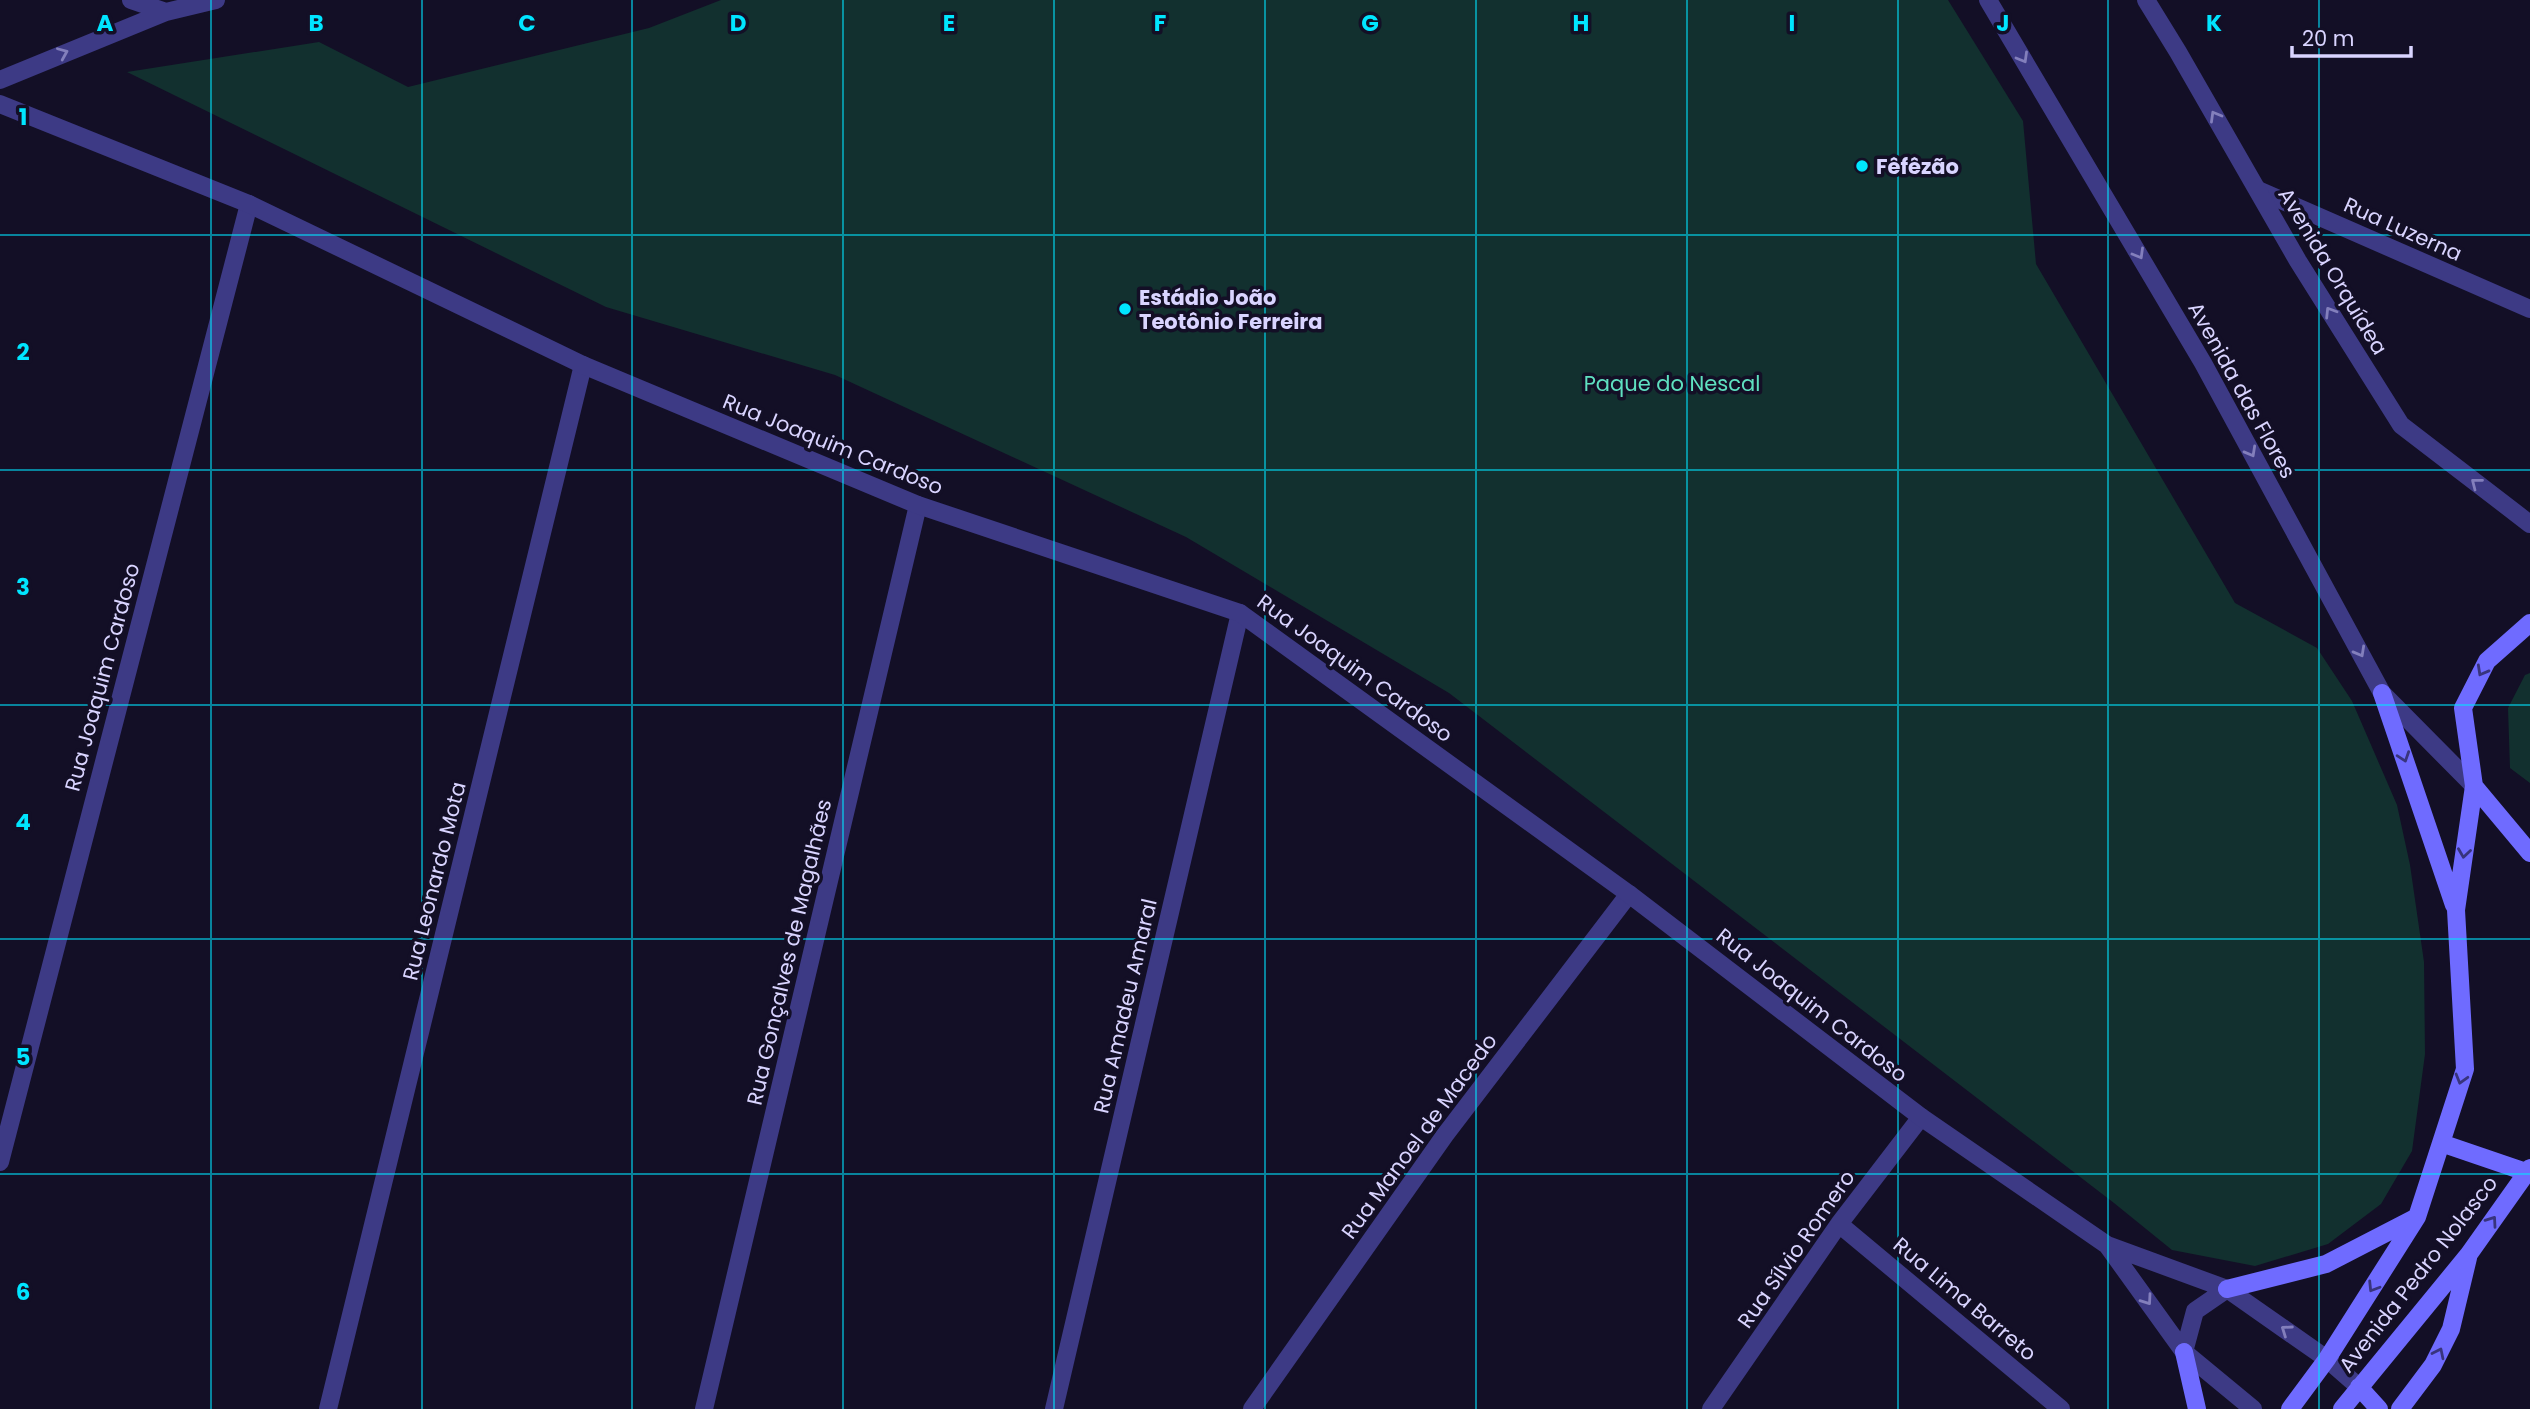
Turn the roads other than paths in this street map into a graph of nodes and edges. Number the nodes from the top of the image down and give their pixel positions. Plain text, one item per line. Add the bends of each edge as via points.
1 (131, 0) edge
2 (216, 0) edge
3 (1987, 0) edge
4 (2146, 0) edge
5 (166, 12) junction
6 (0, 80) edge
7 (0, 104) edge
8 (2258, 190) junction
9 (249, 204) junction
10 (2530, 309) edge
11 (583, 365) junction
12 (918, 505) junction
13 (2530, 524) edge
14 (1240, 613) junction
15 (2530, 623) edge
16 (2382, 693) junction
17 (2474, 786) junction
18 (2530, 853) edge
19 (1629, 894) junction
20 (2456, 910) junction
21 (1921, 1118) junction
22 (2441, 1143) junction
23 (0, 1162) edge
24 (2528, 1170) edge
25 (2417, 1217) junction
26 (1839, 1224) junction
27 (2107, 1245) junction
28 (2469, 1254) junction
29 (2227, 1289) junction
30 (2183, 1352) junction
31 (2328, 1359) junction
32 (2359, 1387) junction
33 (328, 1409) edge
34 (704, 1409) edge
35 (1054, 1409) edge
36 (1252, 1409) edge
37 (1711, 1409) edge
38 (2061, 1409) edge
39 (2197, 1409) edge
40 (2253, 1409) edge
41 (2290, 1409) edge
42 (2343, 1409) edge
43 (2379, 1409) edge
44 (2400, 1409) edge

1 - 5 street
2 - 5 street
3 -> 16 street, Avenida das Flores via 2203,363
8 -> 4 street, Avenida Orquídea
6 -> 5 street
7 - 9 street, Rua Joaquim Cardoso
8 - 10 street, Rua Luzerna
13 -> 8 street, Avenida Orquídea via 2401,425
9 - 11 street, Rua Joaquim Cardoso
9 - 23 street, Rua Joaquim Cardoso
11 - 12 street, Rua Joaquim Cardoso
11 - 33 street, Rua Leonardo Mota
12 - 14 street, Rua Joaquim Cardoso
12 - 34 street, Rua Gonçalves de Magalhães
14 - 19 street, Rua Joaquim Cardoso
14 - 35 street, Rua Amadeu Amaral
15 -> 17 main road, Avenida Pedro Nolasco via 2487,661 2463,708
16 - 17 street, Avenida das Flores
16 -> 20 main road
17 - 18 main road
17 -> 20 main road, Avenida Pedro Nolasco
19 - 21 street, Rua Joaquim Cardoso
19 - 36 street, Rua Manoel de Macedo via 1445,1135
20 -> 22 main road, Avenida Pedro Nolasco via 2465,1069
21 - 26 street, Rua Sílvio Romero
21 - 27 street, Rua Joaquim Cardoso
22 - 24 main road
22 - 25 main road, Avenida Pedro Nolasco
28 -> 24 main road, Avenida Pedro Nolasco
25 - 29 main road via 2326,1264
25 -> 31 main road, Avenida Pedro Nolasco
26 - 37 street, Rua Sílvio Romero
26 - 38 street, Rua Lima Barreto
27 - 29 street
27 -> 30 street
28 - 32 main road, Avenida Pedro Nolasco
44 -> 28 main road via 2433,1366 2451,1329
29 - 30 street via 2195,1311
31 -> 29 street
30 - 39 main road
30 - 40 street
31 - 32 street
31 - 41 main road, Avenida Pedro Nolasco
32 - 42 main road, Avenida Pedro Nolasco
32 - 43 main road

